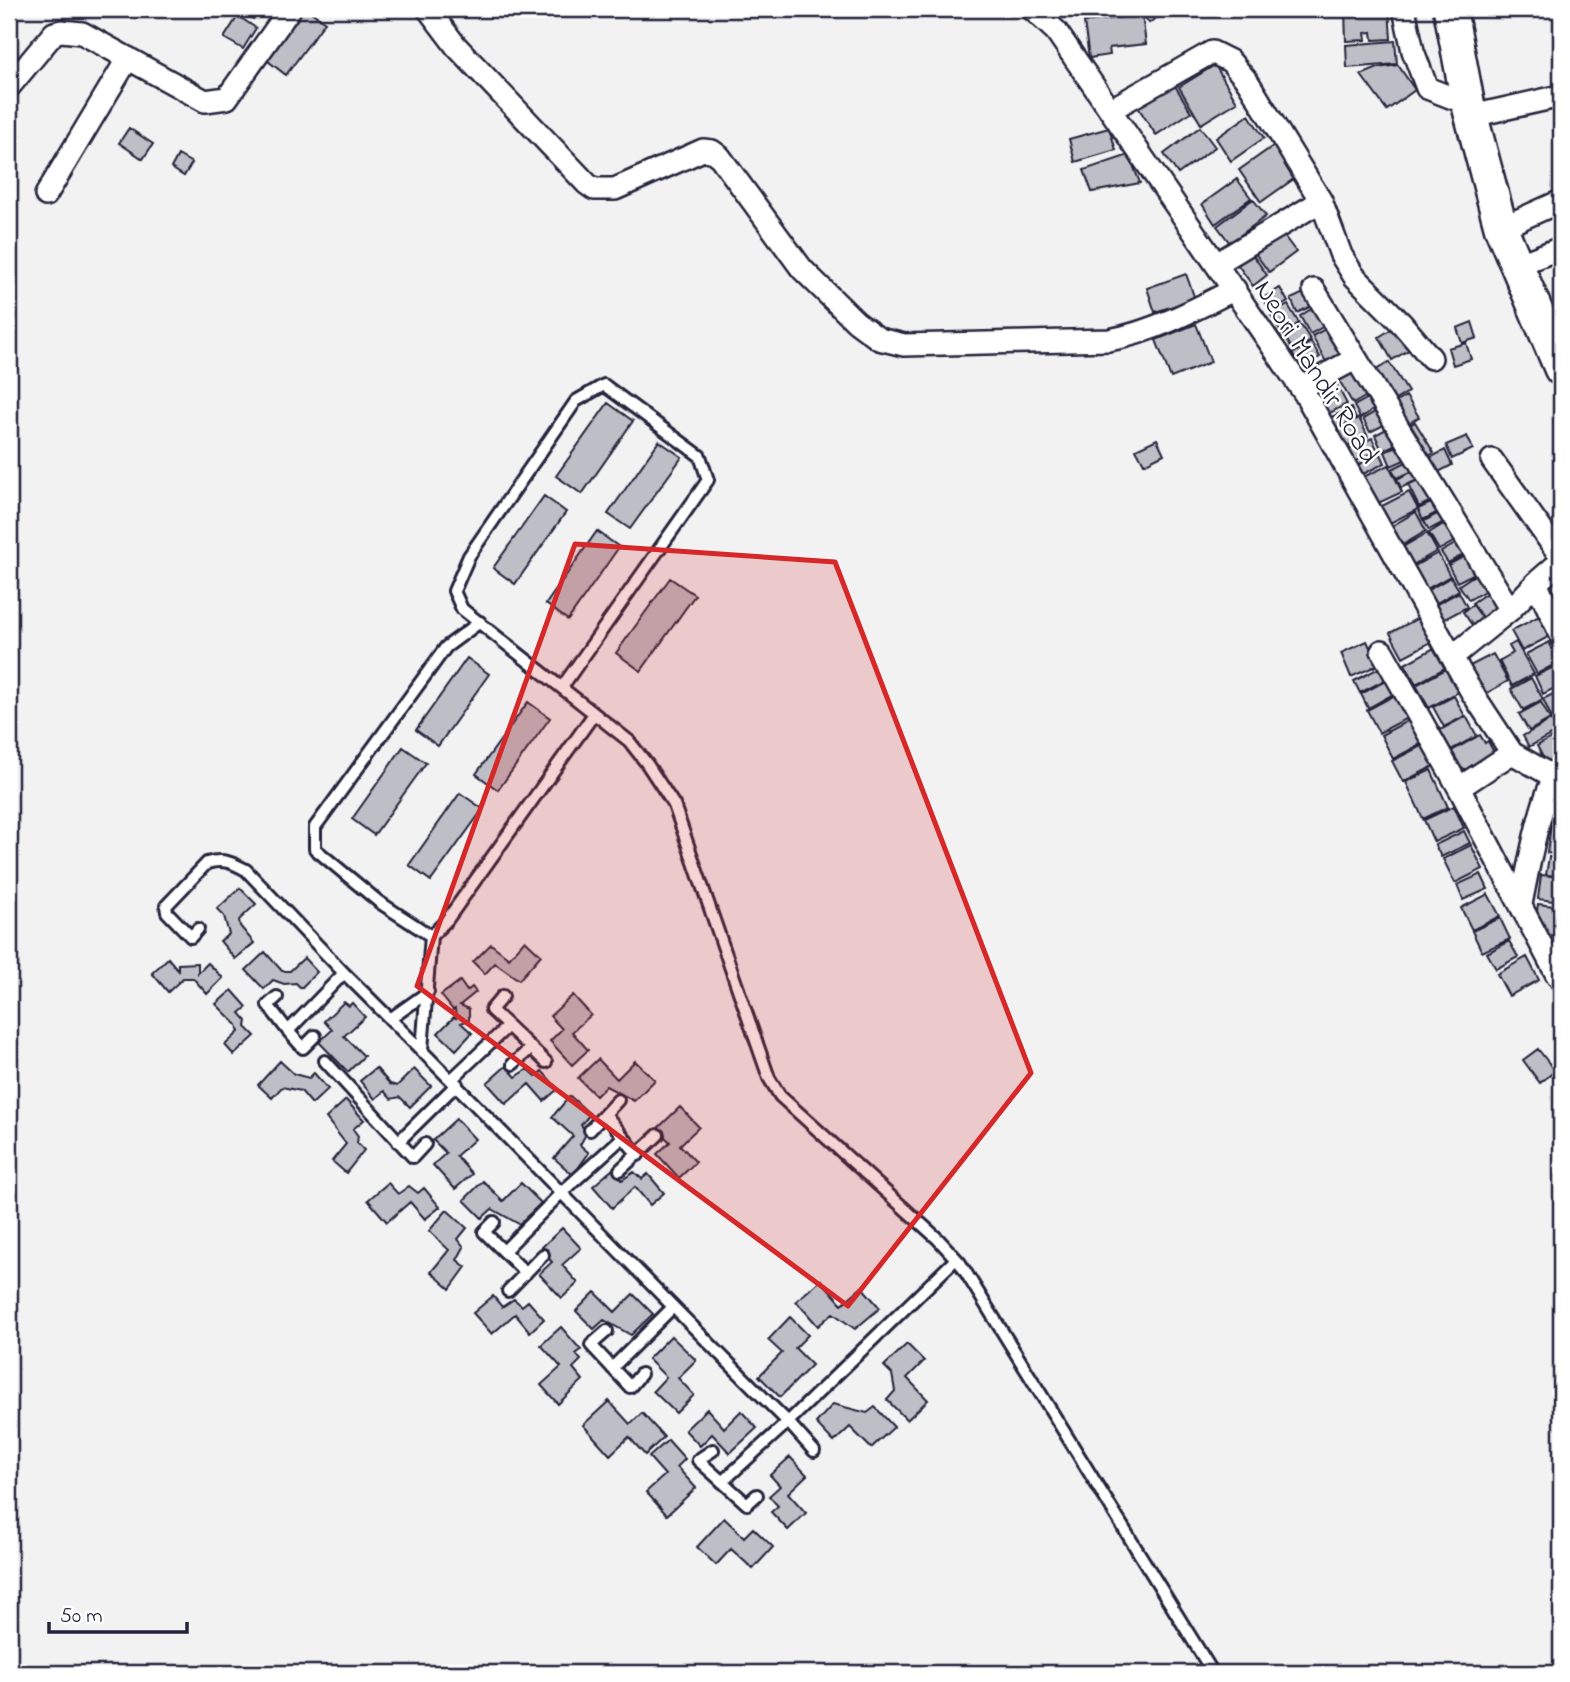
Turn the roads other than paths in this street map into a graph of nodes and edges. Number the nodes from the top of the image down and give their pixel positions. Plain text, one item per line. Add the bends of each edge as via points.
1 (290, 9) edge
2 (428, 9) edge
3 (1032, 9) edge
4 (1404, 9) edge
5 (1450, 9) edge
6 (128, 58) junction
7 (9, 87) edge
8 (1561, 96) edge
9 (1110, 110) junction
10 (1470, 110) junction
11 (46, 195) dead end
12 (1321, 201) junction
13 (1561, 201) edge
14 (1501, 228) junction
15 (1561, 248) edge
16 (1216, 264) junction
17 (1517, 265) junction
18 (1235, 289) junction
19 (1314, 290) dead end
20 (1431, 358) dead end
21 (1355, 359) junction
22 (1561, 366) edge
23 (1301, 388) junction
24 (1492, 460) dead end
25 (1561, 559) edge
26 (1536, 583) junction
27 (1510, 610) junction
28 (480, 622) junction
29 (1561, 635) edge
30 (1382, 651) dead end
31 (1452, 657) junction
32 (562, 687) junction
33 (594, 714) junction
34 (1513, 753) junction
35 (1559, 774) edge
36 (1459, 788) junction
37 (1521, 904) junction
38 (198, 929) dead end
39 (431, 936) junction
40 (344, 973) junction
41 (1561, 980) edge
42 (428, 992) junction
43 (503, 996) dead end
44 (276, 997) dead end
45 (390, 1019) junction
46 (508, 1026) junction
47 (288, 1031) junction
48 (315, 1036) dead end
49 (531, 1048) junction
50 (422, 1050) junction
51 (325, 1060) dead end
52 (546, 1062) dead end
53 (513, 1064) dead end
54 (454, 1082) junction
55 (618, 1100) dead end
56 (605, 1114) junction
57 (590, 1130) dead end
58 (658, 1135) dead end
59 (623, 1137) junction
60 (398, 1142) junction
61 (425, 1144) dead end
62 (638, 1155) junction
63 (620, 1170) dead end
64 (560, 1194) junction
65 (494, 1222) dead end
66 (504, 1251) junction
67 (543, 1255) dead end
68 (957, 1259) junction
69 (526, 1273) junction
70 (508, 1291) dead end
71 (672, 1308) junction
72 (607, 1331) dead end
73 (611, 1368) junction
74 (641, 1374) dead end
75 (788, 1422) junction
76 (713, 1450) dead end
77 (814, 1451) dead end
78 (722, 1482) junction
79 (757, 1495) dead end
80 (1213, 1673) edge

1 - 6 street via 227,98 205,101
2 - 18 street via 456,46 594,189 615,189 703,150 712,151 802,269 856,322 886,342 1110,340
3 - 9 street, Neori Mandir Road via 1056,31
4 - 10 street via 1427,88
5 - 10 street
6 - 7 street via 82,33 61,30
6 - 11 street
8 - 10 street
9 - 12 street via 1213,52 1230,61 1248,82
9 - 16 street, Neori Mandir Road
10 - 14 street
12 - 16 street
12 - 20 street via 1354,276
13 - 14 street
14 - 17 street
15 - 17 street
16 - 18 street, Neori Mandir Road
17 - 22 street
18 - 23 street, Neori Mandir Road
19 - 21 street
21 - 23 street
21 - 27 street
23 - 31 street, Neori Mandir Road
24 - 25 street
25 - 26 street
26 - 27 street
26 - 29 street
27 - 31 street
28 - 32 lane
28 - 32 lane via 462,609 454,591 459,579 469,556 576,401 604,386 700,456 708,480
28 - 39 lane via 446,647 315,827 315,849 379,902
30 - 36 street
31 - 34 street, Neori Mandir Road
32 - 33 lane
33 - 39 lane
33 - 68 lane via 629,741 674,804 769,1078 780,1096
34 - 35 street
34 - 36 street
35 - 37 street via 1539,823
36 - 37 street
37 - 41 street
38 - 40 lane via 191,937 166,906 207,863 232,862 246,870
39 - 42 lane
40 - 45 lane
40 - 47 lane
42 - 45 lane
42 - 50 lane
43 - 46 lane via 491,1010
44 - 47 lane via 268,1004
45 - 50 lane
46 - 49 lane
46 - 54 lane
47 - 48 lane via 303,1048
49 - 52 lane
49 - 53 lane
50 - 54 lane
51 - 60 lane
54 - 60 lane
54 - 64 lane
55 - 56 lane
56 - 57 lane
56 - 59 lane
58 - 62 lane
59 - 62 lane
59 - 64 lane
60 - 61 lane via 413,1157
62 - 63 lane
64 - 66 lane
64 - 71 lane
65 - 66 lane via 484,1232
66 - 69 lane
67 - 69 lane
68 - 75 lane
68 - 80 lane
69 - 70 lane
71 - 73 lane
71 - 75 lane
72 - 73 lane via 591,1345
73 - 74 lane via 630,1387
75 - 77 lane
75 - 78 lane
76 - 78 lane via 698,1460
78 - 79 lane via 747,1503

